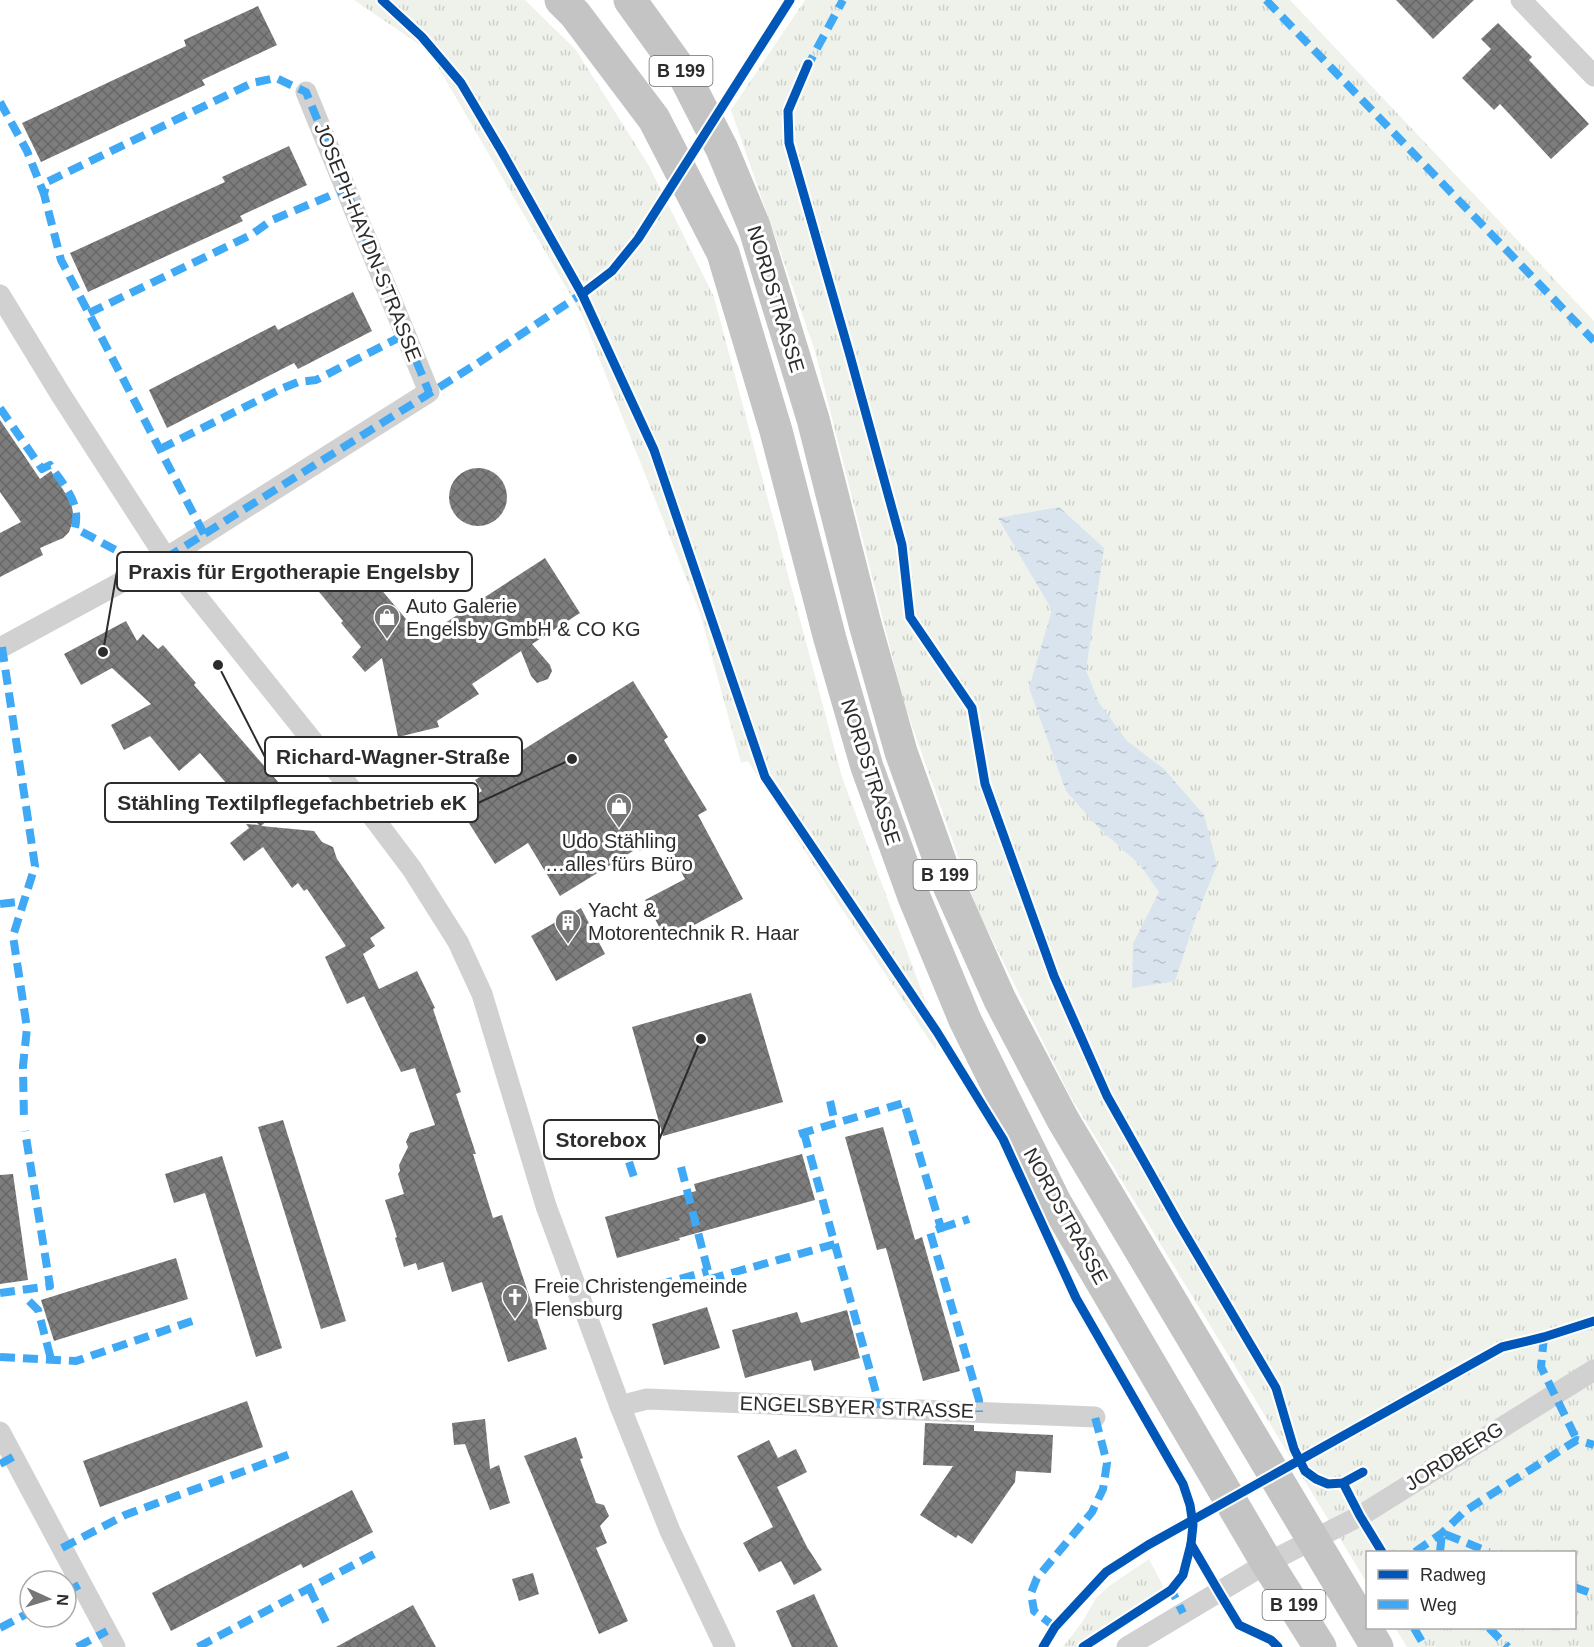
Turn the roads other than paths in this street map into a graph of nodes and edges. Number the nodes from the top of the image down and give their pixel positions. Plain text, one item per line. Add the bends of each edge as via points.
1 (561, 0) edge
2 (630, 0) edge
3 (1521, 0) edge
4 (1594, 76) edge
5 (306, 92) dead end
6 (0, 295) edge
7 (166, 558) junction
8 (0, 648) edge
9 (1594, 1371) edge
10 (620, 1406) junction
11 (1095, 1417) dead end
12 (0, 1432) edge
13 (1313, 1540) junction
14 (1267, 1563) junction
15 (1366, 1629) edge
16 (1366, 1629) edge
17 (116, 1647) edge
18 (724, 1647) edge
19 (1127, 1647) edge
20 (1320, 1647) edge
21 (1377, 1647) edge

1 - 14 main road, NORDSTRASSE / B 199 via 654,119 723,253 776,430 867,767 914,897 965,1020 1055,1202
2 - 13 main road, NORDSTRASSE / B 199 via 684,75 722,149 754,226 813,419 901,752 948,881 990,979 1063,1120
3 - 4 street
5 - 7 street, JOSEPH-HAYDN-STRASSE via 429,392
6 - 7 street
7 - 8 street
7 - 10 street via 360,800 412,869 458,942 482,994 546,1206
9 - 13 street, JORDBERG via 1360,1516
10 - 11 street, ENGELSBYER STRASSE via 647,1399
10 - 18 street via 670,1531
12 - 17 street
13 - 14 street, JORDBERG
13 - 16 main road, NORDSTRASSE / B 199
14 - 19 street, JORDBERG
14 - 20 main road, NORDSTRASSE / B 199
15 - 21 main road, NORDSTRASSE / B 199

